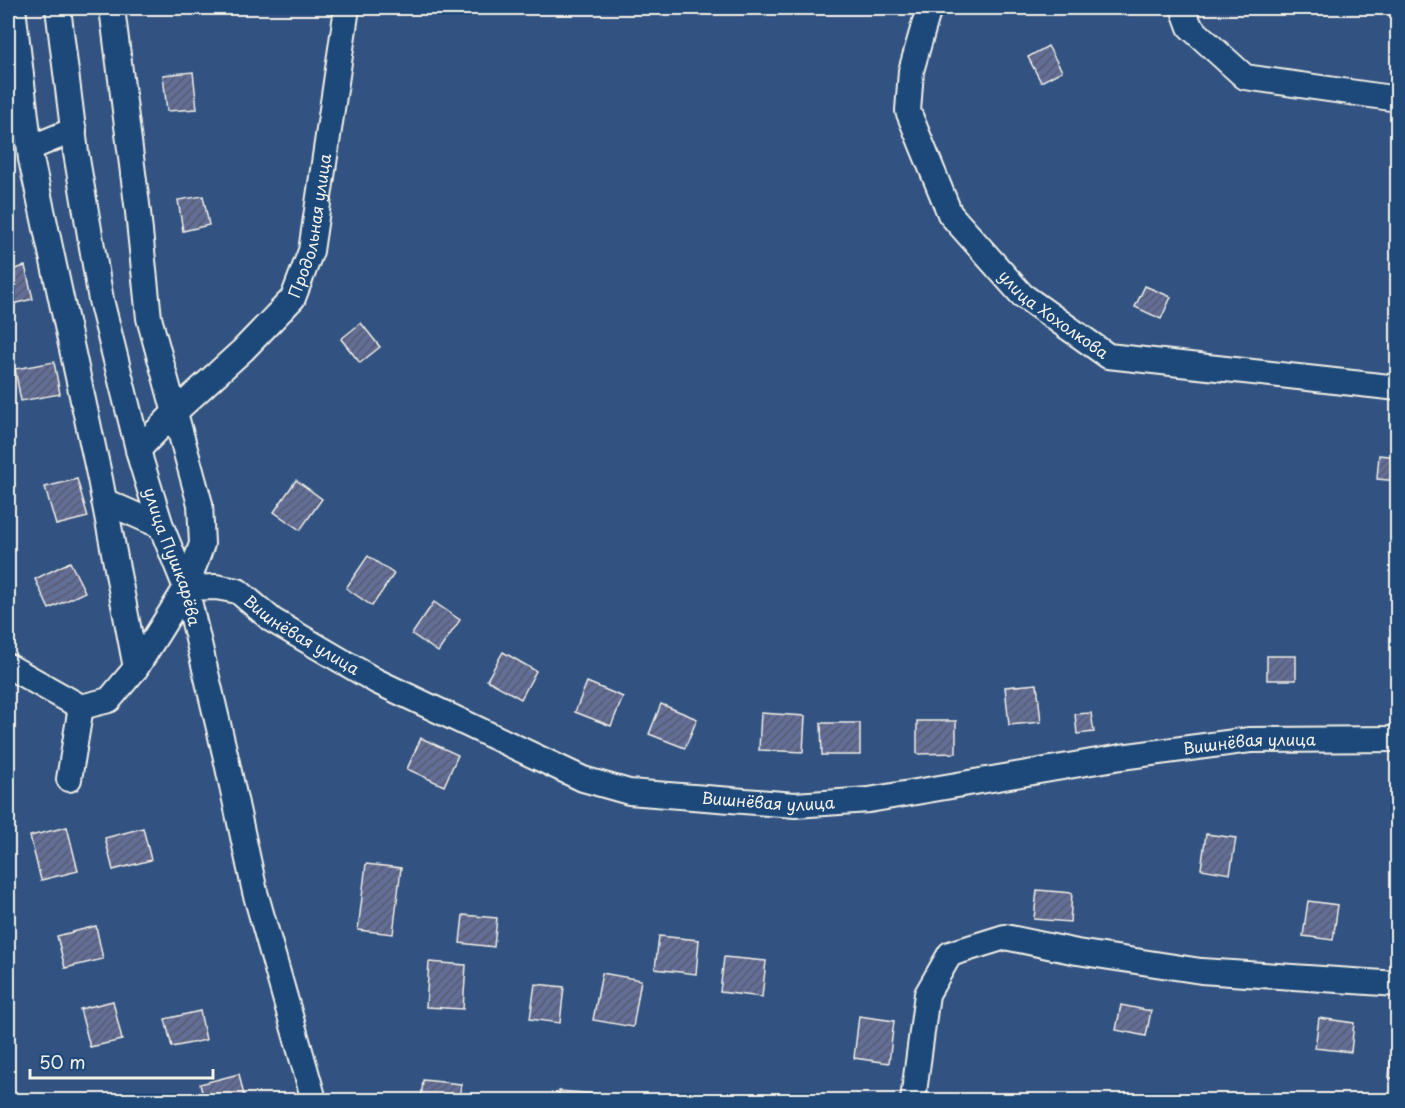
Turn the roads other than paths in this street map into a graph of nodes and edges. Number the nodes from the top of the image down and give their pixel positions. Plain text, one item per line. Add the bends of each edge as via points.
1 (13, 8) edge
2 (58, 8) edge
3 (112, 8) edge
4 (347, 8) edge
5 (928, 8) edge
6 (1183, 8) edge
7 (1398, 99) edge
8 (74, 130) junction
9 (30, 148) junction
10 (1398, 388) edge
11 (174, 413) junction
12 (138, 450) junction
13 (104, 501) junction
14 (161, 526) junction
15 (186, 588) junction
16 (8, 666) edge
17 (136, 668) junction
18 (81, 707) junction
19 (1398, 738) edge
20 (69, 778) dead end
21 (1398, 984) edge
22 (314, 1101) edge
23 (913, 1101) edge

1 - 9 street
2 - 8 street, улица Пушкарёва
3 - 11 street via 148,318
4 - 11 street, Продольная улица via 311,251 292,298 243,350
5 - 10 street, улица Хохолкова via 911,71 908,111 950,214 1022,295 1108,356
6 - 7 street via 1190,27 1245,77
8 - 9 street
8 - 12 street, улица Пушкарёва via 101,300
9 - 13 street
11 - 12 street, Продольная улица
11 - 15 street via 200,504 202,544
12 - 14 street, улица Пушкарёва
13 - 14 street
13 - 17 street
14 - 15 street, улица Пушкарёва
15 - 17 street
15 - 19 street, Вишнёвая улица via 238,591 272,620 376,681 583,779 629,792 795,805 869,800 1121,757 1250,740
15 - 22 street, улица Пушкарёва via 255,892
16 - 18 street
17 - 18 street via 109,700
18 - 20 street
21 - 23 street via 1201,970 1005,938 950,954 927,994

